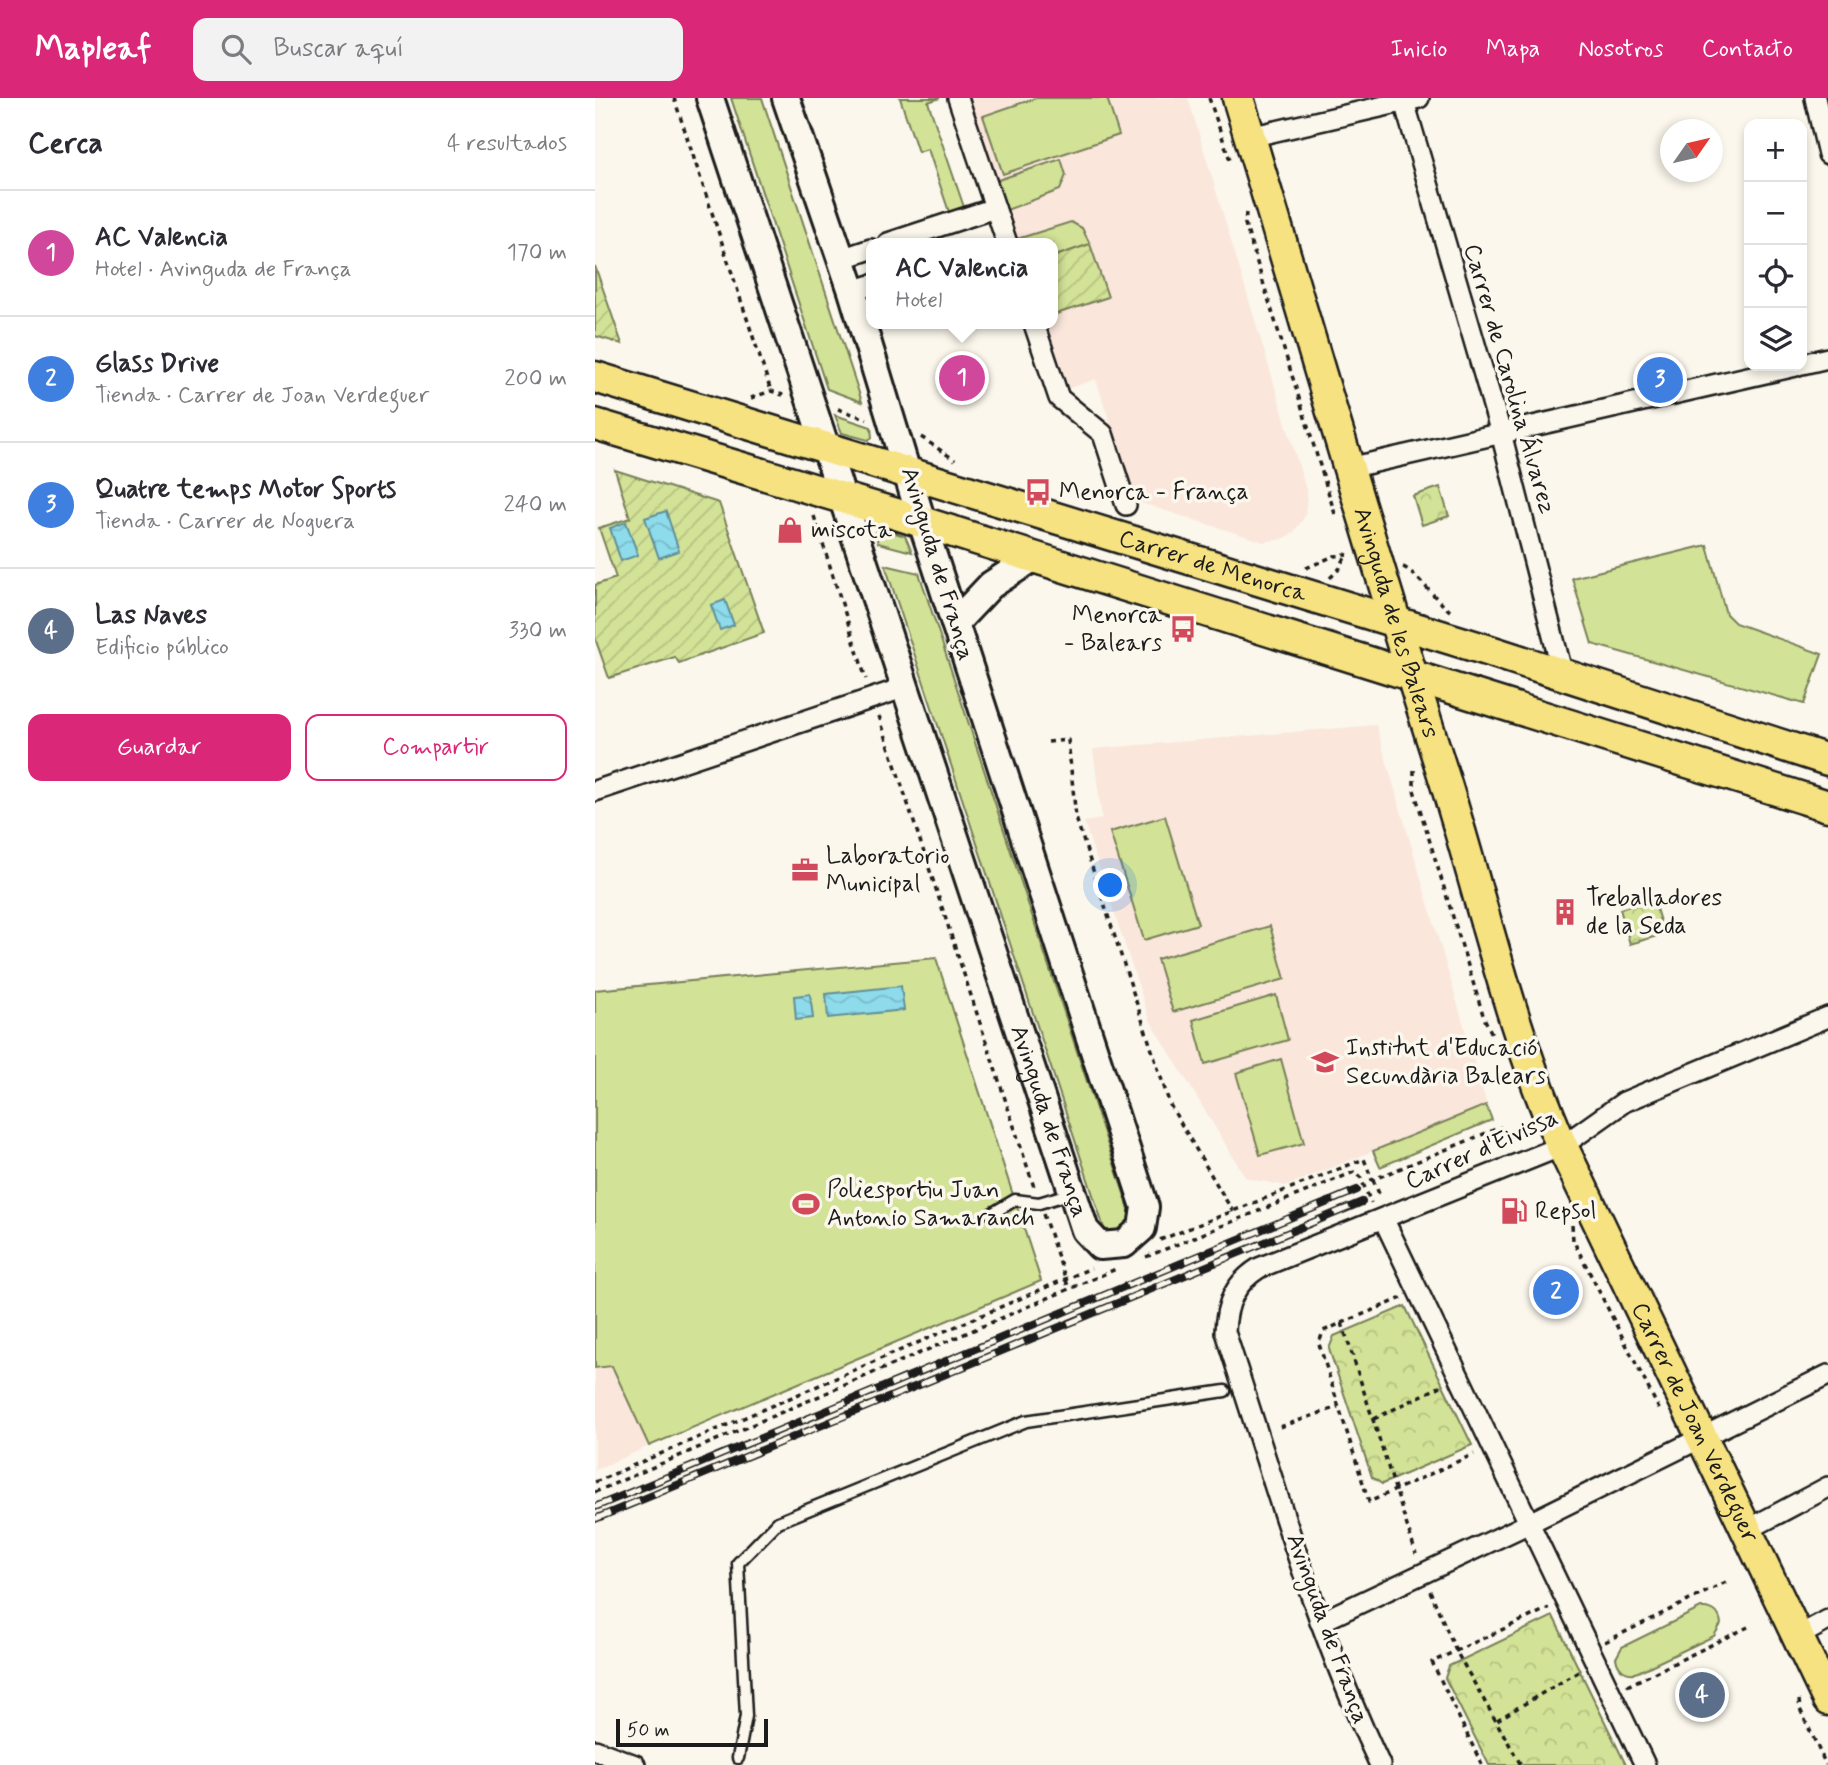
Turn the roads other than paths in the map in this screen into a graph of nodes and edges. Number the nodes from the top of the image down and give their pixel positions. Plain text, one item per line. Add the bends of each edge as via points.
1 (710, 98) edge
2 (786, 98) edge
3 (958, 98) edge
4 (1237, 98) edge
5 (1815, 98) edge
6 (1408, 99) edge
7 (1250, 137) junction
8 (1828, 154) edge
9 (995, 208) junction
10 (903, 238) edge
11 (1001, 238) edge
12 (866, 251) edge
13 (841, 259) junction
14 (861, 288) edge
15 (866, 307) edge
16 (872, 329) edge
17 (1036, 329) edge
18 (1828, 358) edge
19 (1807, 363) edge
20 (1773, 371) edge
21 (595, 377) edge
22 (595, 424) edge
23 (1501, 433) junction
24 (827, 449) junction
25 (1349, 468) junction
26 (909, 473) junction
27 (843, 499) junction
28 (1126, 505) dead end
29 (922, 522) junction
30 (1034, 557) junction
31 (955, 623) junction
32 (1395, 624) junction
33 (1409, 674) junction
34 (1563, 675) junction
35 (906, 687) junction
36 (1828, 760) edge
37 (595, 791) edge
38 (1828, 806) edge
39 (1828, 1017) edge
40 (1562, 1146) junction
41 (1072, 1193) junction
42 (991, 1214) dead end
43 (1379, 1215) junction
44 (1225, 1332) joint
45 (1828, 1375) edge
46 (1224, 1391) dead end
47 (1703, 1439) junction
48 (1828, 1487) edge
49 (1529, 1524) junction
50 (1747, 1530) junction
51 (1828, 1620) edge
52 (1320, 1622) junction
53 (1797, 1636) junction
54 (1828, 1700) edge
55 (595, 1750) edge
56 (739, 1758) dead end
57 (635, 1765) edge
58 (1380, 1765) edge
59 (1645, 1765) edge

1 - 24 street, Avinguda de França
2 - 13 street, Avinguda de França
3 - 9 street
4 - 7 main road, Avinguda de les Balears
5 - 8 street
6 - 7 street
6 - 23 street, Carrer de Carolina Álvarez
7 - 25 main road, Avinguda de les Balears
9 - 10 street
9 - 11 street
12 - 13 street
13 - 14 street, Avinguda de França
14 - 15 street, Avinguda de França
16 - 26 street, Avinguda de França
17 - 28 street via 1059,398 1103,434
18 - 19 street
20 - 23 street
21 - 24 main road, Carrer de Menorca
22 - 27 main road, Carrer de Menorca
23 - 25 street
23 - 34 street, Carrer de Carolina Álvarez
24 - 26 main road, Carrer de Menorca
24 - 27 street, Avinguda de França
25 - 32 main road, Avinguda de les Balears
26 - 29 street, Avinguda de França
26 - 32 main road, Carrer de Menorca
27 - 29 main road, Carrer de Menorca
27 - 35 street, Avinguda de França
29 - 30 main road, Carrer de Menorca
29 - 31 street, Avinguda de França
30 - 31 street via 991,585
30 - 33 main road, Carrer de Menorca
31 - 41 street, Avinguda de França via 1145,1207 1142,1228 1124,1244 1100,1246 1085,1230
32 - 33 main road, Avinguda de les Balears
32 - 34 main road, Carrer de Menorca
33 - 38 main road, Carrer de Menorca
33 - 40 main road, Avinguda de les Balears via 1522,1046
34 - 36 main road, Carrer de Menorca
35 - 37 street
35 - 41 street, Avinguda de França
39 - 40 street, Carrer d'Eivissa via 1624,1102
40 - 43 street, Carrer d'Eivissa
40 - 47 main road, Carrer de Joan Verdeguer
41 - 42 lane via 1039,1203 1015,1200
43 - 44 street, Carrer d'Eivissa via 1242,1279 1225,1316
43 - 49 street
44 - 52 street, Avinguda de França
45 - 47 street
46 - 56 lane via 1026,1421 778,1522 738,1563 746,1716
47 - 49 street
47 - 50 main road, Carrer de Joan Verdeguer
48 - 50 street
49 - 52 street
49 - 59 street via 1600,1652
50 - 53 main road, Carrer de Joan Verdeguer
51 - 53 street
52 - 58 street, Avinguda de França via 1348,1698
53 - 54 main road, Carrer de Joan Verdeguer
55 - 57 street

